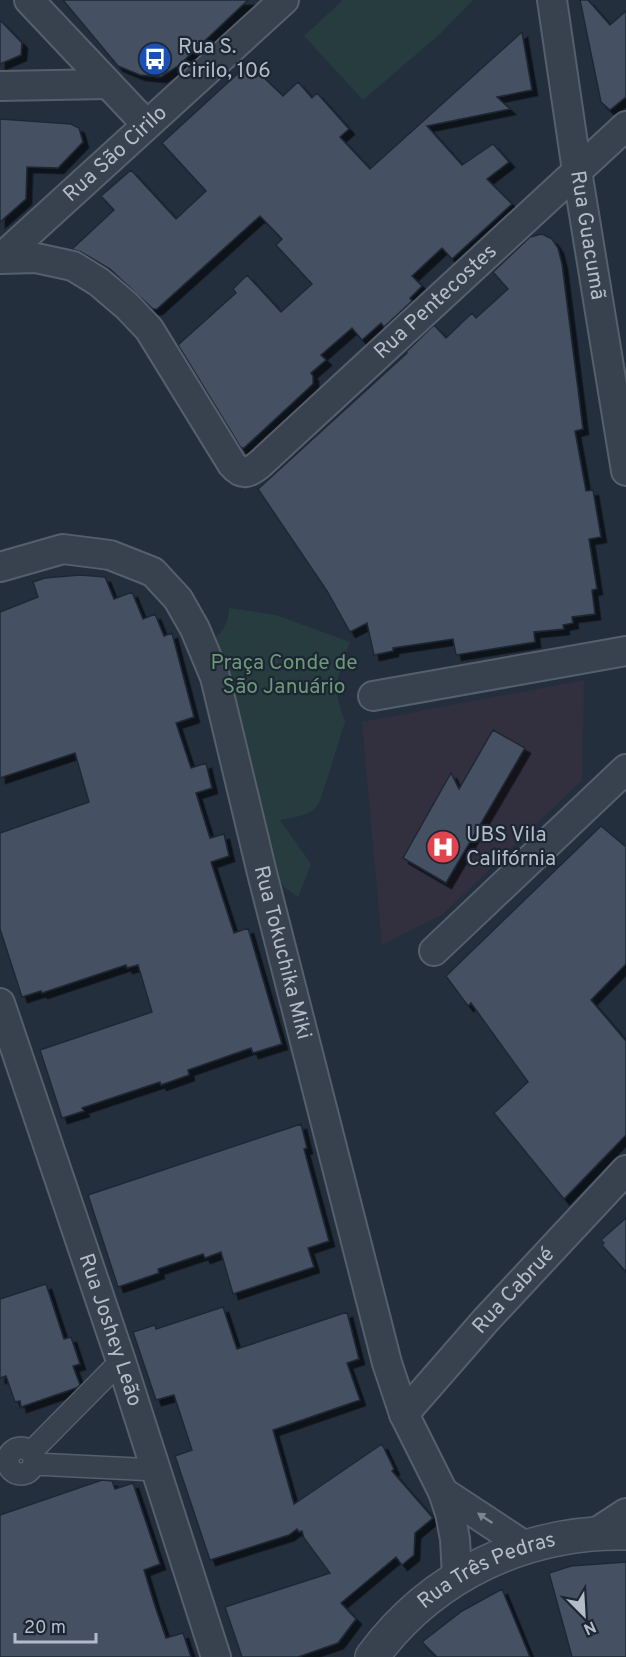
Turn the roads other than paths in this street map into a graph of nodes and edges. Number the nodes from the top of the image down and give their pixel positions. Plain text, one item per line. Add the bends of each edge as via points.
1 (29, 0) edge
2 (284, 0) edge
3 (552, 0) edge
4 (108, 84) junction
5 (0, 86) edge
6 (146, 124) junction
7 (626, 126) edge
8 (576, 171) junction
9 (0, 259) edge
10 (626, 471) edge
11 (0, 567) edge
12 (626, 651) edge
13 (373, 696) dead end
14 (626, 769) edge
15 (435, 951) dead end
16 (0, 1003) edge
17 (626, 1170) edge
18 (121, 1361) junction
19 (404, 1414) junction
20 (33, 1458) junction
21 (5, 1468) edge
22 (156, 1470) junction
23 (443, 1492) junction
24 (626, 1513) edge
25 (611, 1532) edge
26 (525, 1546) junction
27 (457, 1577) junction
28 (216, 1657) edge
29 (372, 1657) edge

1 - 4 street
2 - 6 street, Rua São Cirilo
3 - 8 street, Rua Guacumã
4 - 5 street
4 - 6 street
6 - 9 street, Rua São Cirilo
7 - 8 street, Rua Pentecostes
8 - 9 street, Rua Pentecostes via 248,473 232,464 149,328 127,306 73,266 36,258
8 - 10 street, Rua Guacumã
11 - 19 street, Rua Tokuchika Miki via 63,549 110,555 153,572 178,599 195,630 215,677 261,873 384,1351
12 - 13 street
14 - 15 street
16 - 18 street, Rua Joshey Leão
17 - 19 street, Rua Cabrué
18 - 20 street
18 - 22 street, Rua Joshey Leão
19 - 23 street, Rua Tokuchika Miki
20 - 21 street via 25,1474
20 - 22 street
22 - 28 street, Rua Joshey Leão
26 -> 23 street
23 - 27 street, Rua Tokuchika Miki via 455,1539
24 - 25 street
25 - 26 street, Rua Três Pedras
26 - 27 street, Rua Três Pedras
27 - 29 street, Rua Três Pedras via 417,1606

